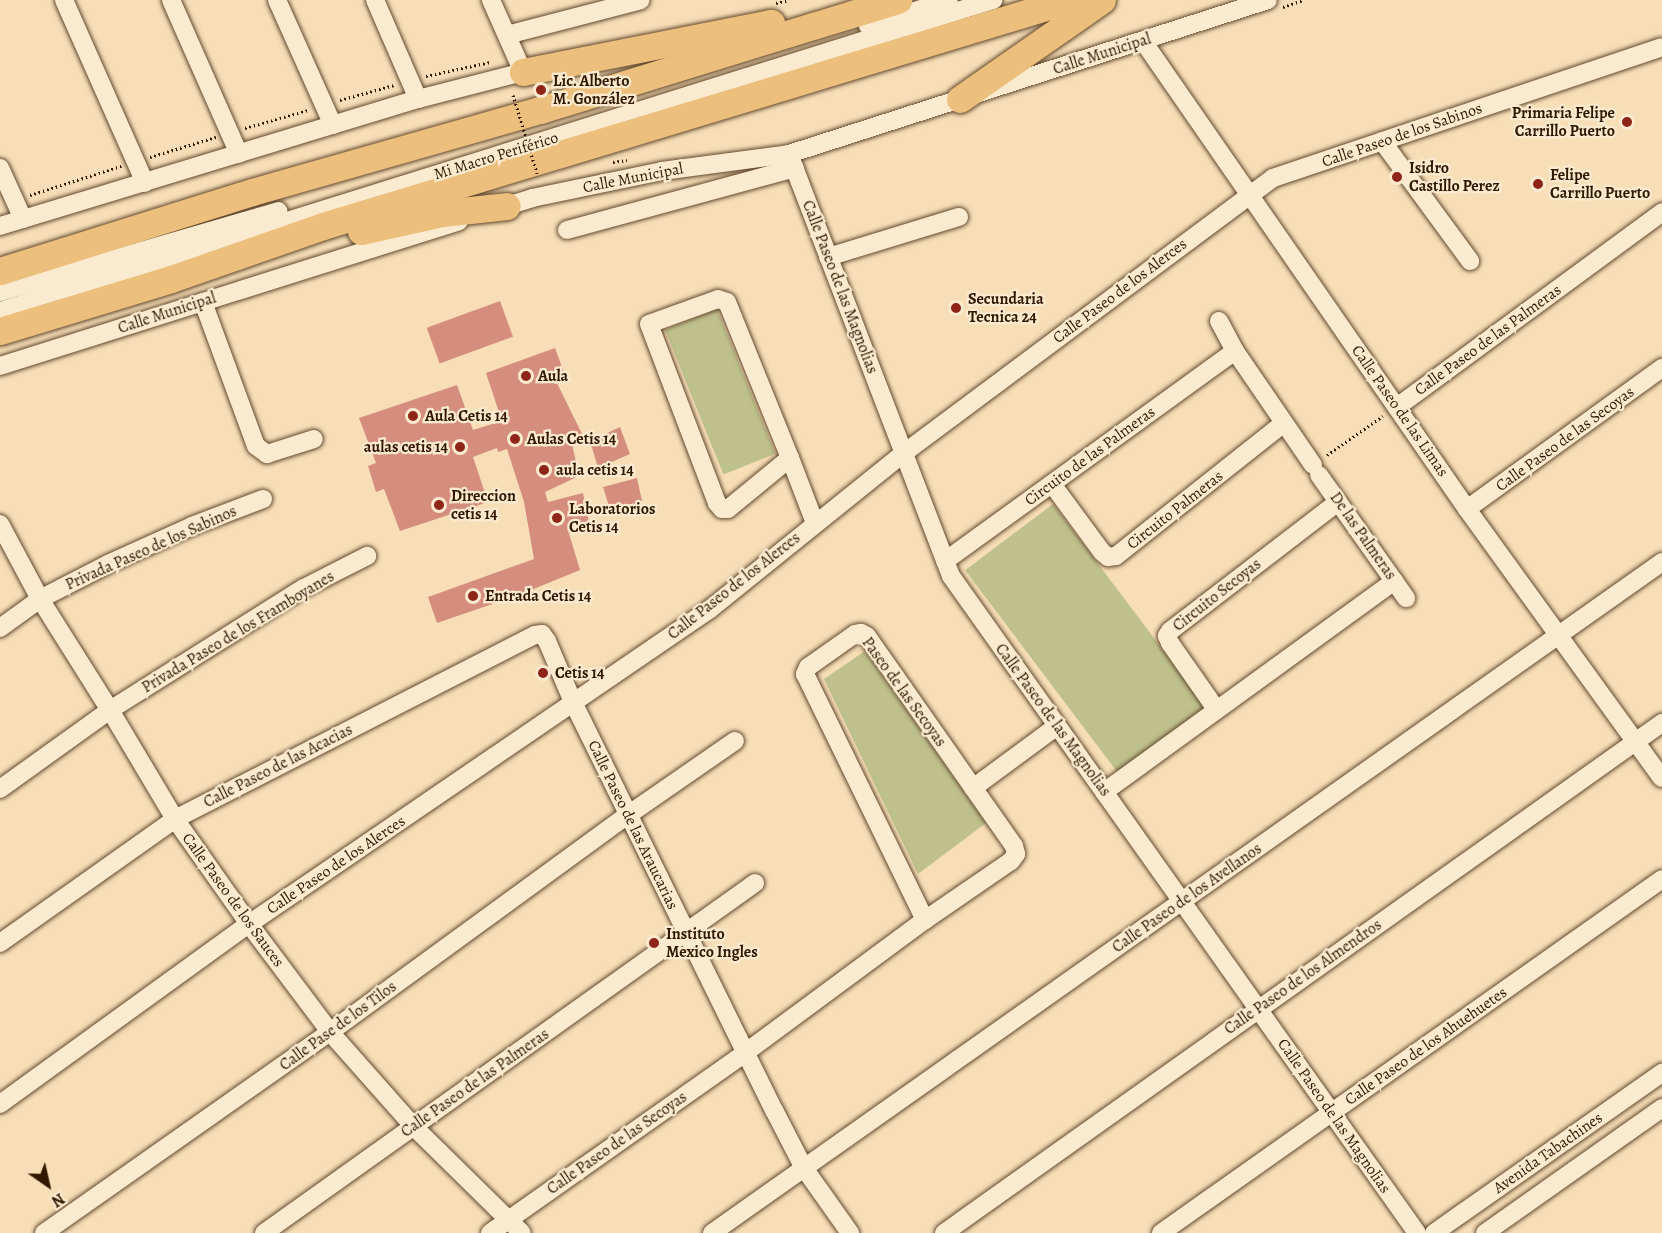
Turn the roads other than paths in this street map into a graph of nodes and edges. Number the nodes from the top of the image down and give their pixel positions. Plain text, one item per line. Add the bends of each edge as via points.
1 (64, 0) edge
2 (171, 0) edge
3 (277, 0) edge
4 (375, 0) edge
5 (491, 0) edge
6 (641, 0) edge
7 (898, 0) edge
8 (949, 0) edge
9 (993, 0) edge
10 (1069, 0) edge
11 (1102, 0) edge
12 (1268, 0) edge
13 (837, 19) junction
14 (507, 35) junction
15 (1143, 41) junction
16 (1662, 48) edge
17 (518, 84) junction
18 (418, 99) junction
19 (960, 99) junction
20 (333, 125) junction
21 (1382, 141) junction
22 (240, 154) junction
23 (792, 161) junction
24 (0, 168) edge
25 (145, 183) junction
26 (1249, 195) junction
27 (507, 206) junction
28 (1662, 212) edge
29 (959, 217) dead end
30 (23, 219) junction
31 (0, 226) edge
32 (567, 230) dead end
33 (828, 257) junction
34 (1470, 261) dead end
35 (0, 271) edge
36 (171, 279) junction
37 (0, 292) edge
38 (202, 302) junction
39 (0, 311) edge
40 (1219, 321) dead end
41 (0, 332) edge
42 (1235, 351) junction
43 (0, 366) edge
44 (1662, 368) edge
45 (1397, 406) junction
46 (1284, 423) junction
47 (314, 439) dead end
48 (904, 453) junction
49 (790, 458) junction
50 (1052, 484) junction
51 (263, 499) dead end
52 (1338, 502) junction
53 (1467, 509) junction
54 (815, 523) junction
55 (0, 524) edge
56 (367, 556) dead end
57 (945, 561) junction
58 (1662, 562) edge
59 (1394, 581) junction
60 (1406, 598) dead end
61 (40, 599) junction
62 (0, 628) edge
63 (542, 634) joint
64 (1558, 636) junction
65 (573, 702) junction
66 (1216, 709) junction
67 (111, 710) junction
68 (1662, 723) edge
69 (1058, 726) junction
70 (735, 741) dead end
71 (1636, 741) junction
72 (1662, 778) edge
73 (973, 788) junction
74 (0, 789) edge
75 (1104, 792) junction
76 (628, 815) junction
77 (175, 819) junction
78 (1662, 879) edge
79 (755, 883) dead end
80 (1182, 901) junction
81 (925, 920) junction
82 (249, 924) junction
83 (686, 933) junction
84 (0, 943) edge
85 (1258, 1008) junction
86 (330, 1032) junction
87 (745, 1053) junction
88 (1662, 1073) edge
89 (0, 1104) edge
90 (1662, 1108) edge
91 (1332, 1113) junction
92 (414, 1127) junction
93 (804, 1168) junction
94 (507, 1221) junction
95 (44, 1233) edge
96 (264, 1233) edge
97 (490, 1233) edge
98 (522, 1233) edge
99 (712, 1233) edge
100 (850, 1233) edge
101 (944, 1233) edge
102 (1161, 1233) edge
103 (1417, 1233) edge
104 (1434, 1233) edge
105 (1485, 1233) edge

1 - 25 street
2 - 22 street
3 - 20 street
4 - 18 street
5 - 14 street
6 - 14 street
7 - 13 highway
8 - 37 street, Mi Macro Periférico via 371,184
9 - 39 street, Mi Macro Periférico
10 - 36 highway via 357,216
11 - 19 highway
12 - 15 street, Calle Municipal
13 - 17 highway via 798,18
13 - 35 highway
14 - 17 street
15 - 19 street, Calle Municipal
15 - 26 street, Calle Paseo de las Limas
16 - 21 street, Calle Paseo de los Sabinos
17 - 18 street
18 - 20 street
19 - 23 street, Calle Municipal
20 - 22 street
21 - 26 street, Calle Paseo de los Sabinos via 1273,178
21 - 34 street
22 - 25 street
23 - 27 street, Calle Municipal via 662,171
23 - 32 street
23 - 33 street, Calle Paseo de las Magnolias
24 - 30 street
25 - 30 street
26 - 45 street, Calle Paseo de las Limas
26 - 48 street, Calle Paseo de los Alerces
27 - 36 highway via 442,213 256,255
27 - 38 street, Calle Municipal
28 - 45 street, Calle Paseo de las Palmeras
29 - 33 street
30 - 31 street
33 - 48 street, Calle Paseo de las Magnolias
36 - 41 highway
38 - 43 street, Calle Municipal
38 - 47 street via 256,446 267,454
40 - 42 street, De las Palmeras
42 - 46 street, De las Palmeras
42 - 50 street, Circuito de las Palmeras
44 - 53 street, Calle Paseo de las Secoyas
45 - 53 street, Calle Paseo de las Limas
46 - 50 street, Circuito Palmeras via 1116,556 1108,557 1102,552
46 - 52 street, De las Palmeras
48 - 54 street, Calle Paseo de los Alerces
48 - 57 street, Calle Paseo de las Magnolias
49 - 49 street via 727,302 718,299 649,324 722,509 728,509
49 - 54 street
50 - 57 street, Circuito de las Palmeras
51 - 61 street, Privada Paseo de los Sabinos via 192,526
52 - 59 street, De las Palmeras
52 - 66 street, Circuito Secoyas via 1167,636
53 - 64 street, Calle Paseo de las Limas
54 - 65 street, Calle Paseo de los Alerces via 710,609
55 - 61 street, Calle Paseo de los Sauces
56 - 67 street, Privada Paseo de los Framboyanes via 304,588
57 - 69 street, Calle Paseo de las Magnolias via 958,589
58 - 64 street, Calle Paseo de los Avellanos
59 - 60 street, De las Palmeras
59 - 66 street
61 - 62 street
61 - 67 street, Calle Paseo de los Sauces
63 - 65 street, Calle Paseo de las Araucarias
63 - 77 street, Calle Paseo de las Acacias
64 - 71 street, Calle Paseo de las Limas
64 - 80 street, Calle Paseo de los Avellanos
65 - 76 street, Calle Paseo de las Araucarias
65 - 82 street, Calle Paseo de los Alerces
66 - 75 street
67 - 74 street, Privada Paseo de los Framboyanes
67 - 77 street, Calle Paseo de los Sauces
68 - 71 street, Calle Paseo de los Almendros
69 - 73 street
69 - 75 street, Calle Paseo de las Magnolias
70 - 76 street, Calle Pase de los Tilos
71 - 72 street, Calle Paseo de las Limas
71 - 85 street, Calle Paseo de los Almendros
73 - 81 street, Paseo de las Secoyas via 1016,854
73 - 81 street, Paseo de las Secoyas via 867,636 855,634 808,667 808,684
75 - 80 street, Calle Paseo de las Magnolias
76 - 83 street, Calle Paseo de las Araucarias
76 - 86 street, Calle Pase de los Tilos
77 - 82 street, Calle Paseo de los Sauces
77 - 84 street, Calle Paseo de las Acacias
78 - 91 street, Calle Paseo de los Ahuehuetes
79 - 83 street, Calle Paseo de las Palmeras
80 - 85 street, Calle Paseo de las Magnolias
80 - 93 street, Calle Paseo de los Avellanos
81 - 87 street, Paseo de las Secoyas
82 - 86 street, Calle Paseo de los Sauces
82 - 89 street, Calle Paseo de los Alerces
83 - 87 street, Calle Paseo de las Araucarias
83 - 92 street, Calle Paseo de las Palmeras
85 - 91 street, Calle Paseo de las Magnolias
85 - 101 street, Calle Paseo de los Almendros
86 - 92 street, Calle Paseo de los Sauces
86 - 95 street, Calle Pase de los Tilos
87 - 93 street, Calle Paseo de las Araucarias
87 - 94 street, Calle Paseo de las Secoyas
88 - 104 street, Avenida Tabachines
90 - 105 street, Avenida Tabachines
91 - 102 street, Calle Paseo de los Ahuehuetes
91 - 103 street, Calle Paseo de las Magnolias
92 - 94 street, Calle Paseo de los Sauces
92 - 96 street, Calle Paseo de las Palmeras
93 - 99 street, Calle Paseo de los Avellanos
93 - 100 street, Calle Paseo de las Araucarias
94 - 97 street, Calle Paseo de las Secoyas
94 - 98 street, Calle Paseo de los Sauces

